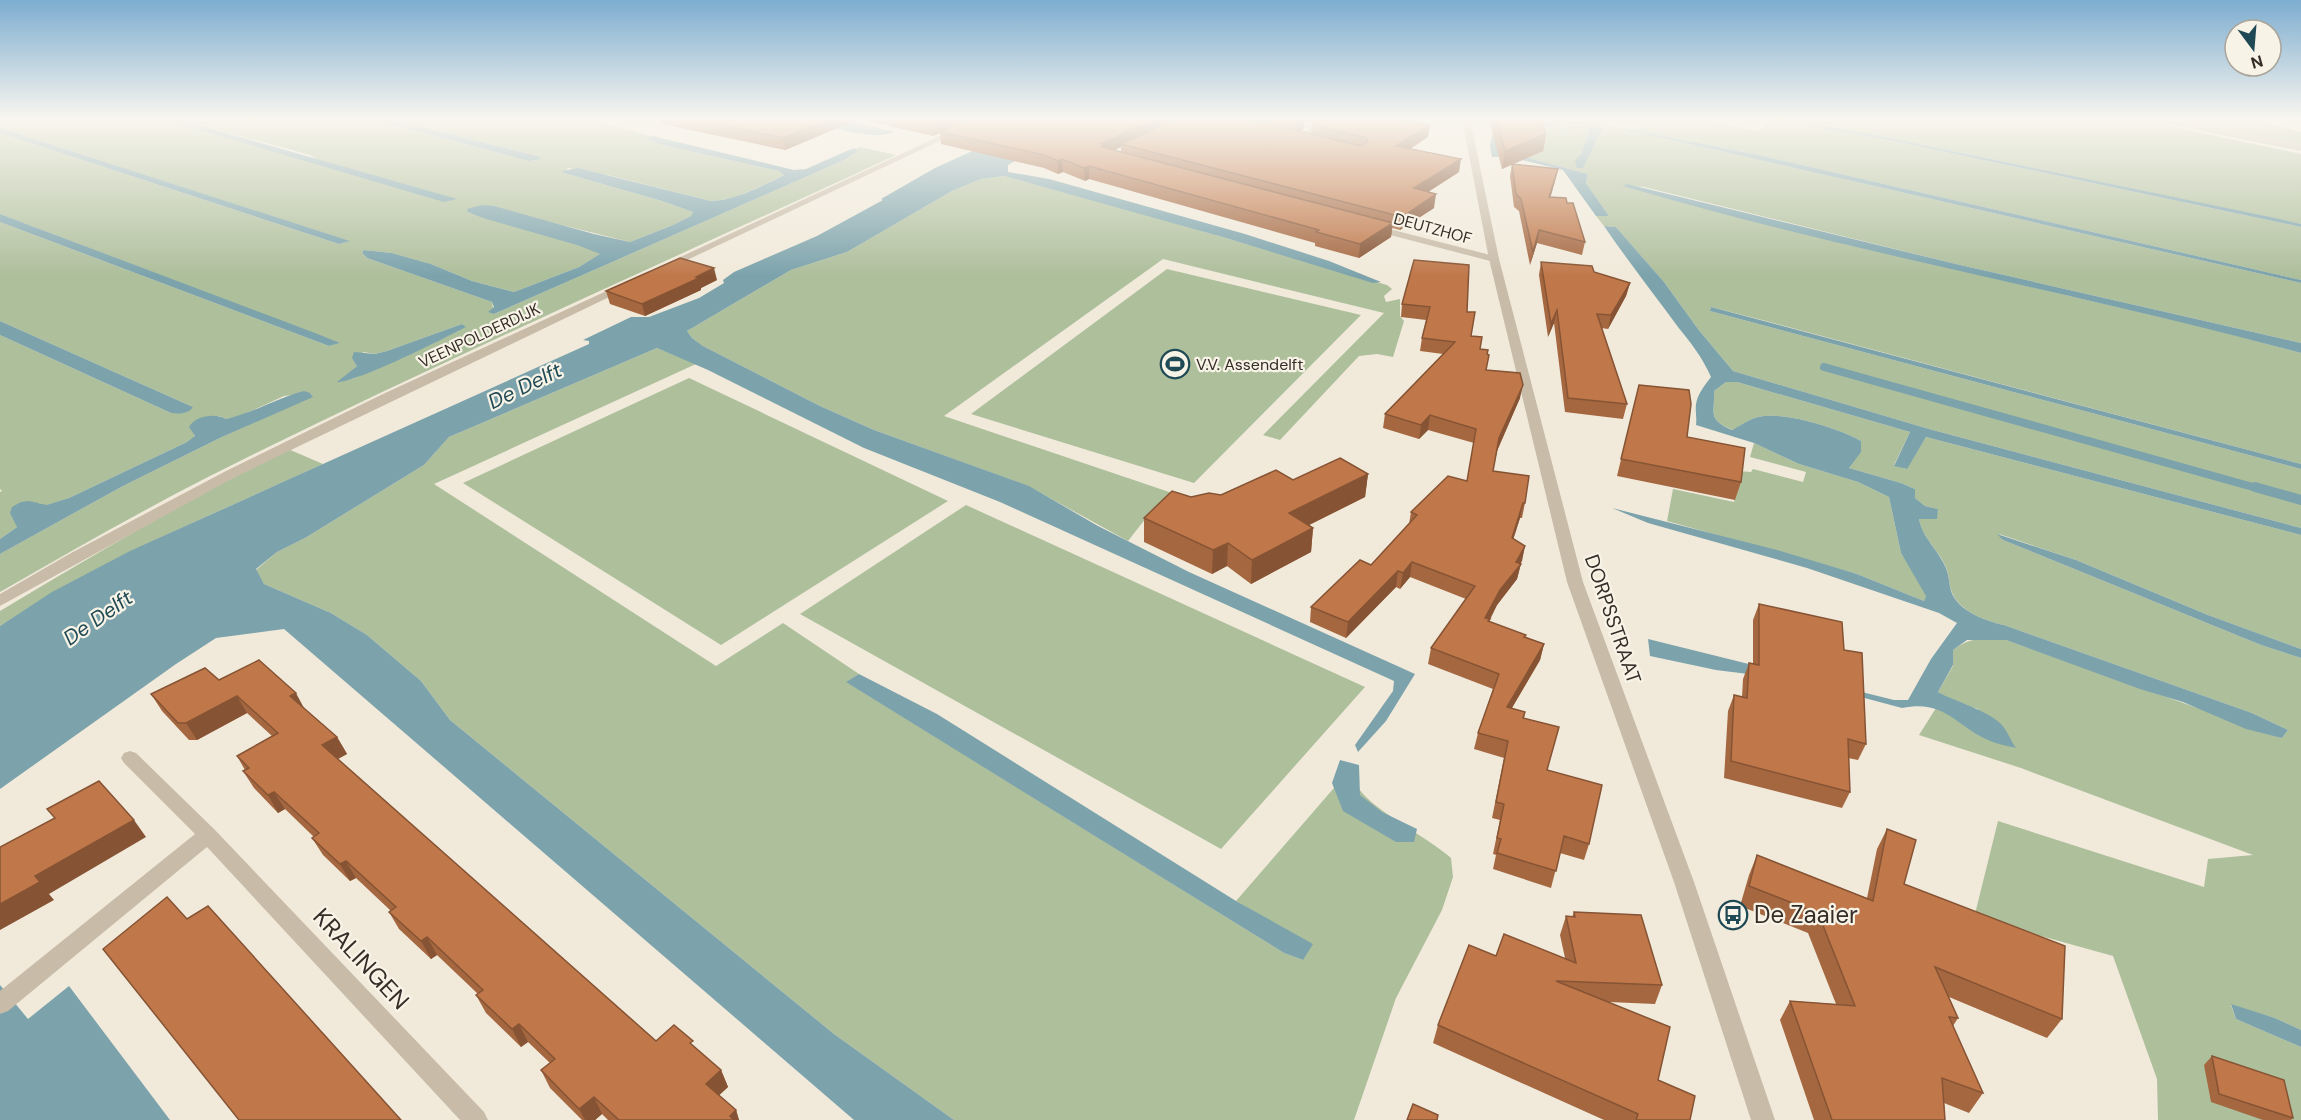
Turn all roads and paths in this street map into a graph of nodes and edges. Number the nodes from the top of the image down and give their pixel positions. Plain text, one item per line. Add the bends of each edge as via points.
1 (869, 171) edge
2 (1476, 171) edge
3 (1369, 226) edge
4 (1494, 259) junction
5 (656, 270) edge
6 (634, 280) edge
7 (0, 601) edge
8 (130, 758) dead end
9 (207, 835) junction
10 (0, 1004) edge
11 (476, 1120) edge
12 (1763, 1120) edge

1 - 5 street
2 - 4 street, DORPSSTRAAT
3 - 4 street, DEUTZHOF
4 - 12 street, DORPSSTRAAT via 1575,582 1684,882
6 - 7 street, VEENPOLDERDIJK via 247,463 133,523
8 - 9 street, KRALINGEN
9 - 10 street
9 - 11 street, KRALINGEN

